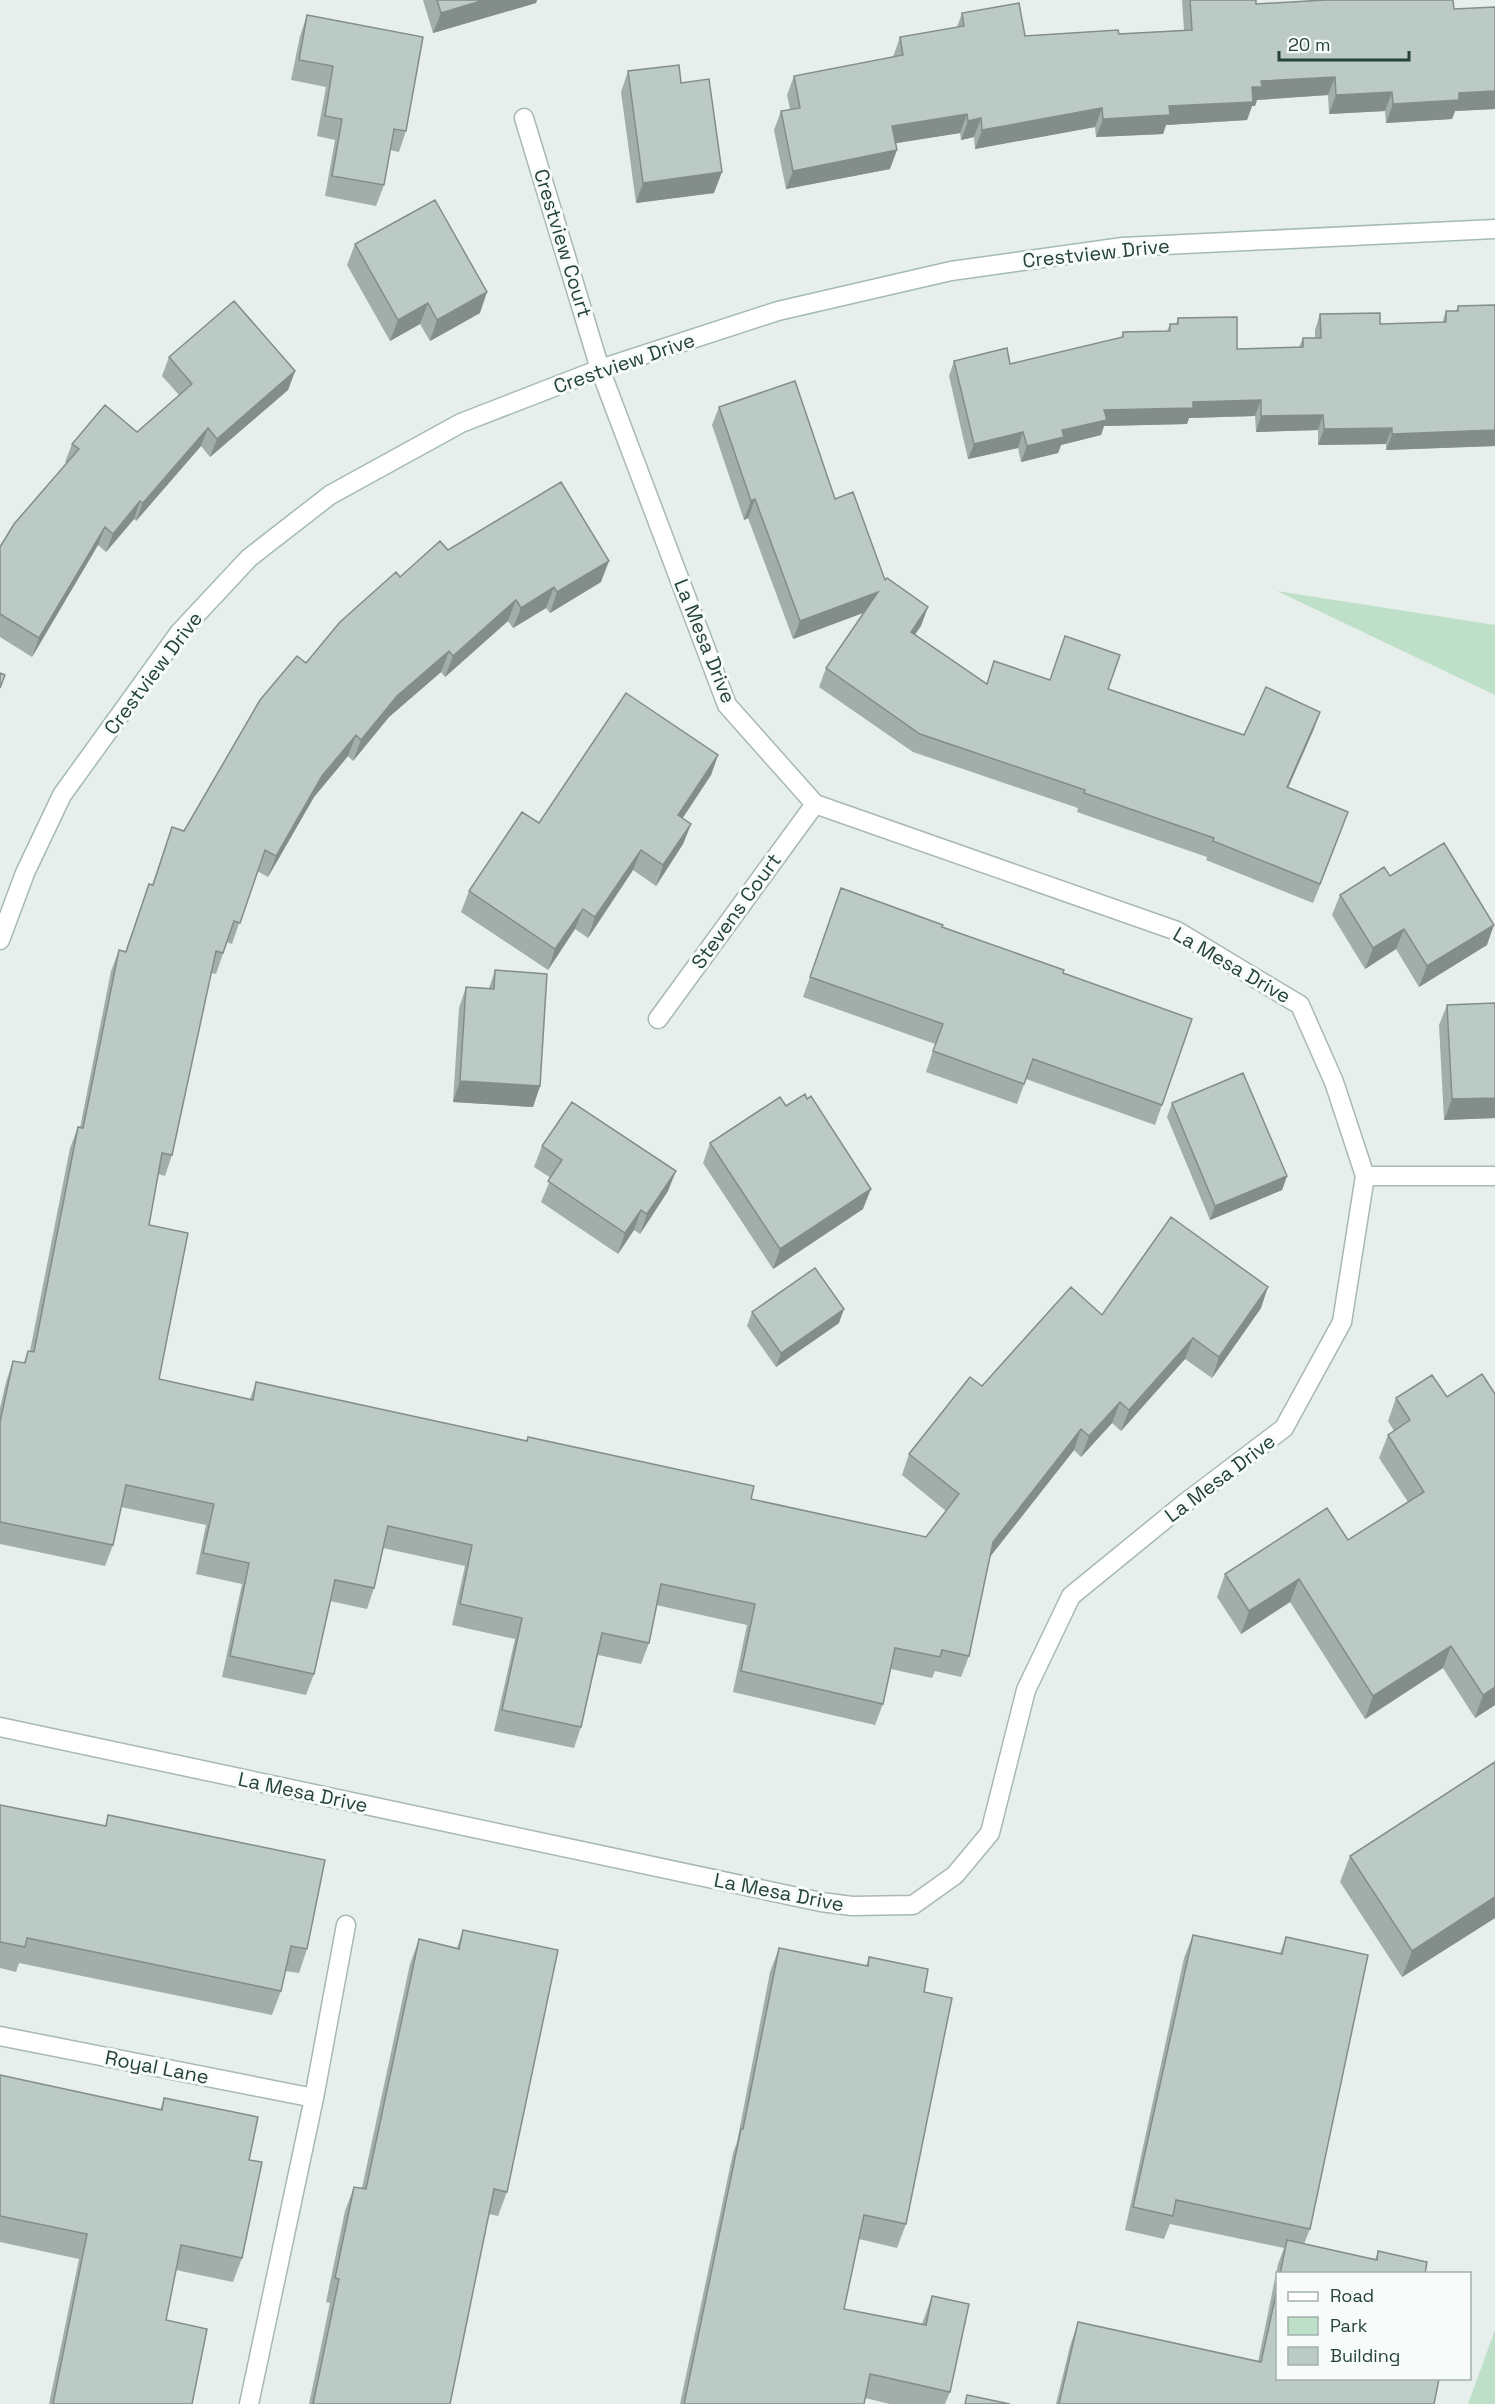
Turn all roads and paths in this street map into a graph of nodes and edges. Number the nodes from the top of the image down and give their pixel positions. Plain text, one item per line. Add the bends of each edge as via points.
1 (524, 118) dead end
2 (1495, 229) edge
3 (600, 369) junction
4 (814, 804) junction
5 (0, 940) edge
6 (658, 1019) dead end
7 (1365, 1176) junction
8 (1495, 1176) edge
9 (0, 1727) edge
10 (346, 1925) dead end
11 (0, 2036) edge
12 (314, 2098) junction
13 (249, 2404) edge

1 - 3 street, Crestview Court
2 - 3 street, Crestview Drive via 1123,247 951,271 778,311
3 - 4 street, La Mesa Drive via 727,705
3 - 5 street, Crestview Drive via 451,429 330,495 249,558 179,633 62,795 25,873
4 - 6 street, Stevens Court
4 - 7 street, La Mesa Drive via 1177,931 1299,1005 1334,1082
7 - 8 street
7 - 9 street, La Mesa Drive via 1342,1322 1284,1428 1071,1596 1026,1690 990,1833 955,1875 913,1905 820,1902
10 - 12 street
11 - 12 street, Royal Lane
12 - 13 street

